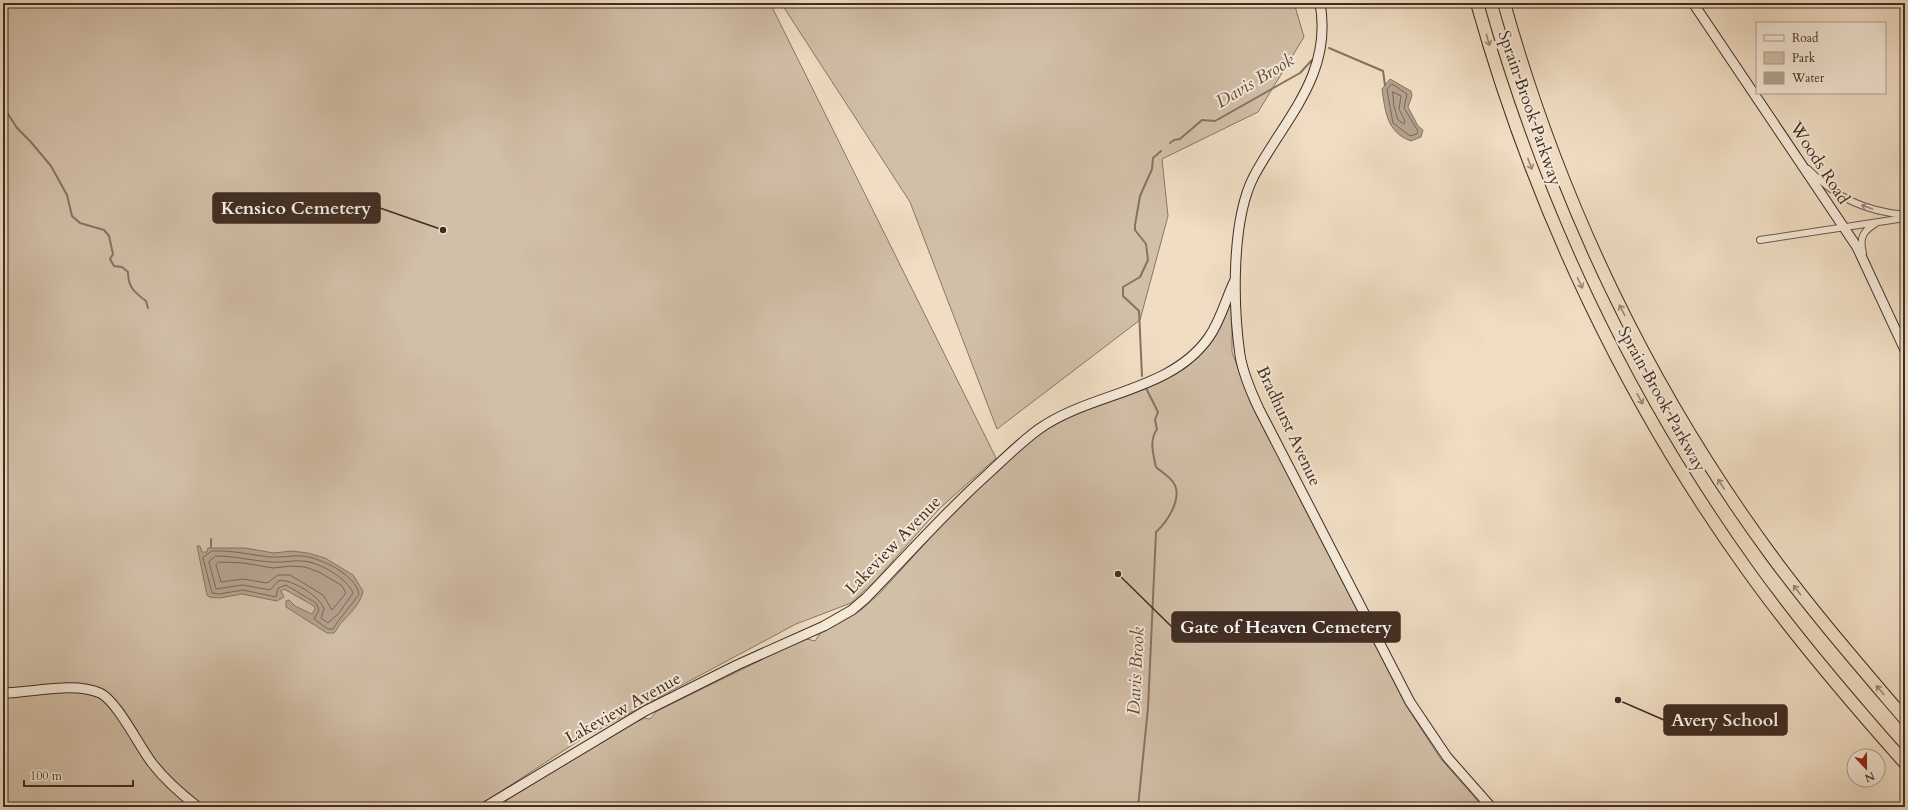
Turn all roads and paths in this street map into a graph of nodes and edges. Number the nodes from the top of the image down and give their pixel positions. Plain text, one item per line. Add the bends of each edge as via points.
1 (1320, 3) edge
2 (1478, 3) edge
3 (1505, 3) edge
4 (1693, 3) edge
5 (1795, 154) junction
6 (1905, 215) edge
7 (1905, 218) edge
8 (1878, 222) junction
9 (1843, 228) junction
10 (1760, 240) dead end
11 (1866, 266) junction
12 (1235, 280) junction
13 (1905, 350) edge
14 (3, 693) edge
15 (1905, 719) edge
16 (1905, 763) edge
17 (198, 807) edge
18 (485, 807) edge
19 (1491, 807) edge

1 - 12 street, Bradhurst Avenue via 1322,37 1318,62 1310,85 1246,194 1240,218
2 -> 16 highway, Sprain Brook Parkway via 1512,114 1544,200 1590,304 1640,400 1690,485 1748,571 1823,669
15 -> 3 highway, Sprain Brook Parkway via 1818,616 1775,560 1722,485 1672,403 1623,312 1578,217 1544,128
4 - 5 street, Woods Road
6 -> 5 street via 1868,208 1832,191
5 - 9 street, Woods Road
7 - 8 street
8 - 9 street
8 - 11 street via 1866,229 1862,238
9 - 10 street
9 - 11 street, Woods Road
11 - 13 street, Woods Road
12 - 18 street, Lakeview Avenue via 1214,329 1188,361 1166,374 1078,408 1040,428 959,500 852,610 824,626 737,665 646,711
12 - 19 street, Bradhurst Avenue via 1240,356 1247,382 1259,409 1410,702 1447,757
14 - 17 street via 63,688 99,692 112,702 142,750 163,777

